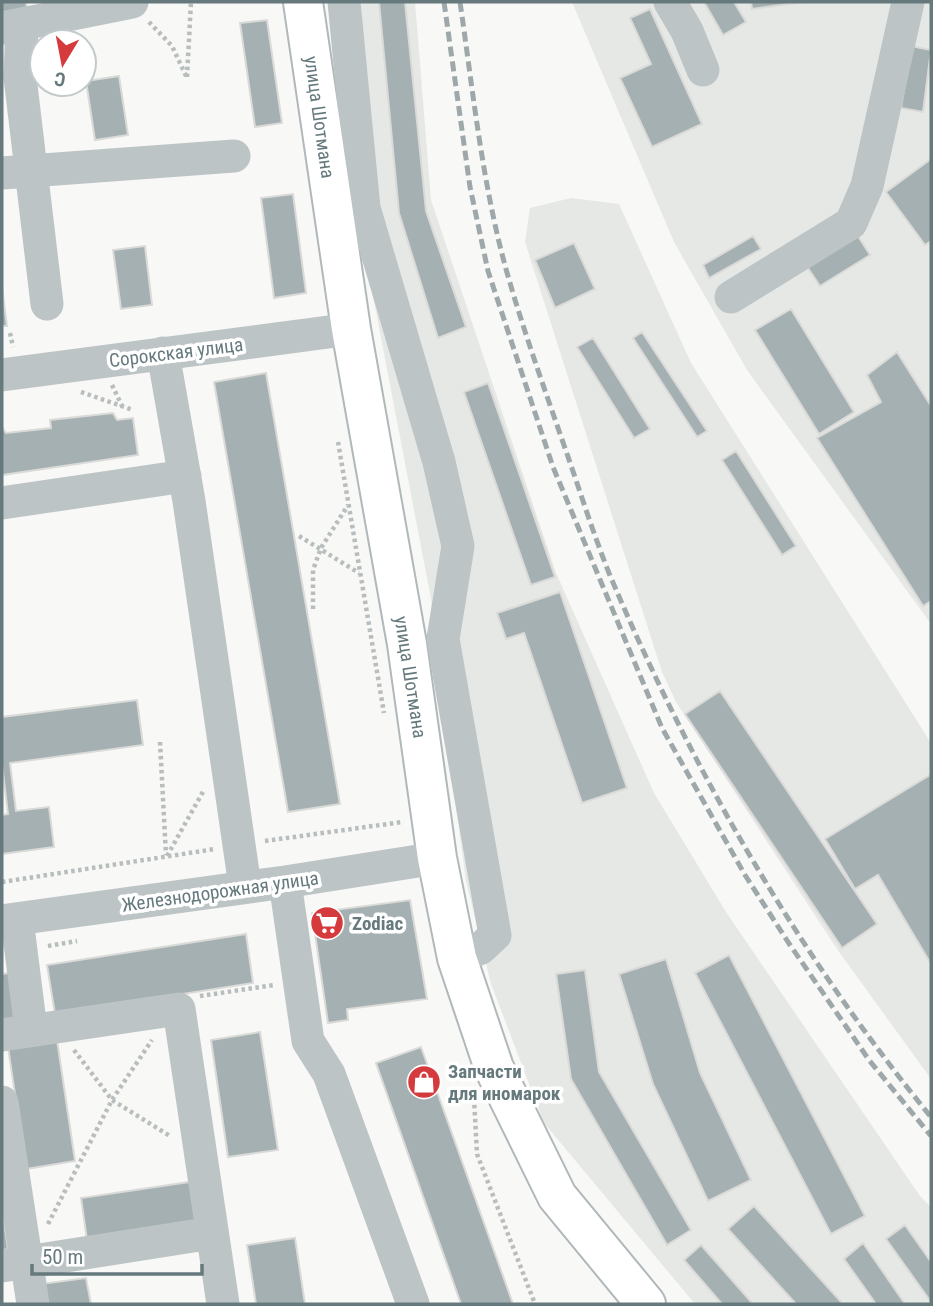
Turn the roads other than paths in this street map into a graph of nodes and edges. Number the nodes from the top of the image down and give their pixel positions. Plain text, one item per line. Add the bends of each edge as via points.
1 (130, 2) edge
2 (303, 2) edge
3 (344, 2) edge
4 (670, 2) edge
5 (908, 2) edge
6 (24, 19) edge
7 (703, 70) dead end
8 (234, 156) dead end
9 (16, 172) edge
10 (731, 297) dead end
11 (47, 304) dead end
12 (351, 329) junction
13 (163, 353) junction
14 (2, 375) edge
15 (185, 476) junction
16 (2, 503) edge
17 (425, 641) junction
18 (437, 858) junction
19 (285, 883) junction
20 (245, 886) junction
21 (13, 930) edge
22 (457, 958) junction
23 (30, 1031) edge
24 (2, 1102) edge
25 (212, 1233) junction
26 (14, 1264) edge
27 (33, 1304) edge
28 (222, 1304) edge
29 (413, 1304) edge
30 (646, 1304) edge

1 - 6 street
2 - 12 main road, улица Шотмана
3 - 17 street via 364,208 439,462 458,546
4 - 7 street
5 - 10 street via 867,186 851,223
6 - 9 street
8 - 9 street
9 - 11 street
12 - 13 street, Сорокская улица
12 - 17 main road, улица Шотмана
13 - 14 street, Сорокская улица
13 - 15 street
15 - 16 street
15 - 20 street
17 - 18 main road, улица Шотмана
17 - 22 street via 495,934 481,948
18 - 19 street, Железнодорожная улица
18 - 22 main road, улица Шотмана
19 - 20 street, Железнодорожная улица
19 - 29 street via 308,1041 328,1074
20 - 21 street, Железнодорожная улица
21 - 23 street
22 - 30 main road, улица Шотмана via 494,1068 557,1196
23 - 25 street via 179,1009
24 - 26 street
25 - 26 street
25 - 28 street
26 - 27 street

